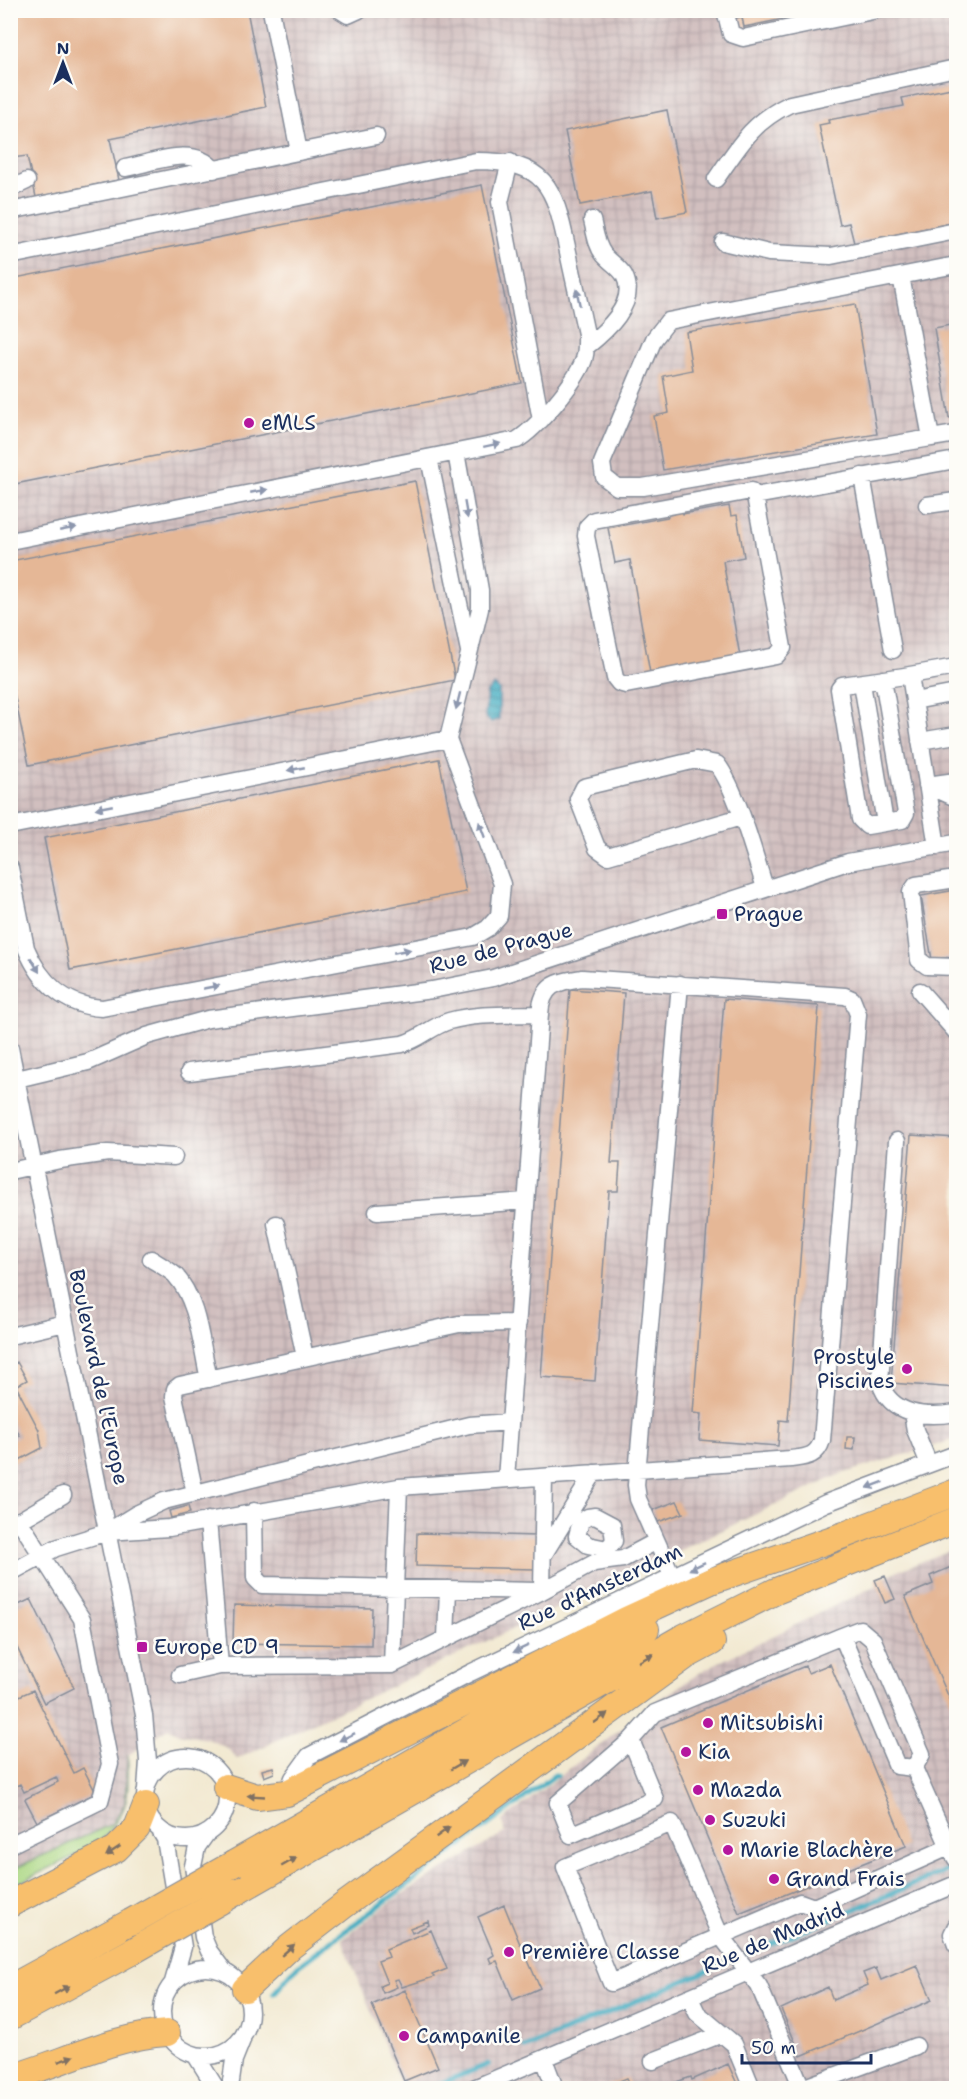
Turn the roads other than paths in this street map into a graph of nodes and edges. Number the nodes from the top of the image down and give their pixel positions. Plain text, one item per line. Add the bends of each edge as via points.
1 (271, 10) edge
2 (340, 10) edge
3 (359, 10) edge
4 (725, 10) edge
5 (877, 10) edge
6 (957, 68) edge
7 (376, 136) dead end
8 (298, 152) junction
9 (510, 162) junction
10 (125, 168) dead end
11 (213, 170) junction
12 (716, 179) dead end
13 (27, 181) dead end
14 (10, 189) edge
15 (10, 212) edge
16 (592, 220) dead end
17 (957, 231) edge
18 (723, 242) dead end
19 (10, 256) edge
20 (957, 265) edge
21 (901, 276) junction
22 (586, 347) junction
23 (541, 420) junction
24 (957, 434) edge
25 (931, 438) junction
26 (456, 452) junction
27 (429, 458) junction
28 (957, 460) edge
29 (862, 476) junction
30 (755, 496) junction
31 (957, 501) edge
32 (927, 505) dead end
33 (10, 540) edge
34 (893, 650) dead end
35 (470, 656) junction
36 (957, 667) edge
37 (910, 675) junction
38 (884, 679) junction
39 (862, 682) junction
40 (957, 693) edge
41 (914, 701) junction
42 (957, 735) edge
43 (448, 739) junction
44 (920, 741) junction
45 (957, 781) edge
46 (928, 791) junction
47 (957, 798) edge
48 (904, 800) junction
49 (741, 817) junction
50 (885, 823) junction
51 (10, 826) edge
52 (957, 843) edge
53 (937, 847) junction
54 (10, 868) edge
55 (957, 879) edge
56 (765, 888) junction
57 (957, 967) edge
58 (680, 984) junction
59 (920, 991) dead end
60 (540, 1014) junction
61 (957, 1032) edge
62 (11, 1050) edge
63 (189, 1072) dead end
64 (17, 1079) junction
65 (897, 1141) dead end
66 (174, 1157) dead end
67 (32, 1166) junction
68 (10, 1171) edge
69 (526, 1201) junction
70 (377, 1212) dead end
71 (276, 1224) dead end
72 (151, 1259) dead end
73 (64, 1323) junction
74 (518, 1323) junction
75 (10, 1336) edge
76 (305, 1357) junction
77 (208, 1379) junction
78 (912, 1413) junction
79 (957, 1413) edge
80 (510, 1422) junction
81 (957, 1454) edge
82 (929, 1464) junction
83 (636, 1470) junction
84 (594, 1473) junction
85 (544, 1477) junction
86 (506, 1479) junction
87 (399, 1487) junction
88 (957, 1492) edge
89 (195, 1493) junction
90 (63, 1495) dead end
91 (254, 1511) junction
92 (208, 1520) junction
93 (957, 1520) edge
94 (15, 1523) edge
95 (107, 1532) junction
96 (844, 1535) junction
97 (656, 1542) junction
98 (880, 1550) junction
99 (543, 1556) junction
100 (41, 1557) junction
101 (10, 1573) edge
102 (673, 1578) junction
103 (395, 1588) junction
104 (448, 1589) junction
105 (542, 1591) junction
106 (842, 1636) junction
107 (446, 1638) junction
108 (392, 1665) junction
109 (220, 1666) junction
110 (180, 1675) dead end
111 (144, 1715) junction
112 (631, 1740) junction
113 (177, 1758) junction
114 (914, 1768) junction
115 (226, 1787) junction
116 (287, 1793) junction
117 (146, 1797) junction
118 (159, 1828) junction
119 (207, 1833) junction
120 (10, 1845) edge
121 (953, 1853) edge
122 (957, 1884) edge
123 (10, 1904) edge
124 (957, 1926) edge
125 (720, 1935) junction
126 (957, 1945) edge
127 (224, 1971) junction
128 (748, 1973) junction
129 (173, 1982) junction
130 (10, 1988) edge
131 (244, 1989) junction
132 (690, 1998) junction
133 (10, 2017) edge
134 (167, 2033) junction
135 (722, 2034) junction
136 (243, 2038) junction
137 (916, 2046) dead end
138 (196, 2056) junction
139 (544, 2059) junction
140 (653, 2061) dead end
141 (10, 2078) edge
142 (216, 2088) edge
143 (230, 2088) edge
144 (474, 2088) edge
145 (555, 2088) edge
146 (752, 2088) edge

1 - 8 street
2 - 3 street via 348,15
4 - 5 street via 731,34 743,38
6 - 12 street via 779,109 754,125
7 - 8 street
8 - 11 street
9 - 19 street via 477,161
22 -> 9 street via 554,196 537,175
9 - 23 street via 500,202
10 - 11 street via 196,156 207,161
11 - 15 street
13 - 14 street
16 - 22 street via 598,245 627,282 627,295 614,321
17 - 18 street via 831,256 770,253
20 - 21 street
21 - 25 street
21 - 25 street via 668,321 654,339 601,471 608,483 616,487 643,487
22 - 23 street via 580,369
26 -> 23 street via 517,440
24 - 25 street
26 - 27 street
26 -> 35 street via 480,590 478,625
33 -> 27 street
27 - 35 street
28 - 29 street
29 - 30 street
29 - 34 street
30 - 30 street via 781,653 626,685 619,682 615,678 587,527 603,516 751,491
31 - 32 street
35 -> 43 street
36 - 37 street
37 - 38 street
37 - 41 street
38 - 39 street
38 - 48 street
39 - 50 street
39 - 50 street via 842,685 838,694 860,819 867,826
40 - 41 street
41 - 44 street
42 - 44 street
43 -> 51 street
54 -> 43 street via 31,961 57,992 85,1007 102,1008 473,937 499,916 501,884
44 - 46 street
45 - 46 street
46 - 47 street
46 - 48 street
46 - 53 street
48 - 50 street via 905,818
49 - 49 street via 723,773 717,764 707,761 696,760 584,787 578,799 597,848 608,856
49 - 56 street
52 - 53 street, Rue de Prague
53 - 56 street, Rue de Prague via 848,862
55 - 57 street via 916,885 911,892 919,960 927,966
56 - 64 street, Rue de Prague via 493,978 432,990 208,1019 147,1036 88,1062
58 - 60 street via 582,978 564,981 543,994
58 - 83 street
58 - 83 street via 845,996 856,1005 822,1440 813,1456
59 - 61 street
60 - 63 street via 463,1018 402,1044
60 - 69 street
62 - 64 street, Boulevard de l'Europe
64 - 67 street, Boulevard de l'Europe
65 - 78 street via 880,1382 892,1403
66 - 67 street via 108,1154
67 - 68 street
67 - 73 street, Boulevard de l'Europe
69 - 70 street
69 - 74 street
71 - 76 street
72 - 77 street via 174,1274 185,1291
73 - 75 street
73 - 95 street, Boulevard de l'Europe
74 - 76 street via 459,1324
74 - 80 street
76 - 77 street
77 - 89 street via 180,1385 174,1396
78 - 79 street via 935,1417
78 - 82 street
80 - 86 street
80 - 89 street via 469,1425
81 - 82 street, Rue d'Amsterdam
82 -> 102 street, Rue d'Amsterdam via 826,1503
83 - 84 street
83 - 97 street via 638,1499
84 - 85 street
84 - 99 street
85 - 86 street
85 - 99 street
86 - 87 street
87 - 91 street
87 - 103 street
88 - 96 highway
89 - 95 street via 164,1501
90 - 94 street
91 - 92 street
91 - 103 street via 255,1578 262,1586
92 - 95 street via 139,1532
92 - 109 street
93 - 98 highway
94 - 100 street
95 - 100 street via 56,1548
95 - 111 street, Boulevard de l'Europe
96 - 116 highway via 711,1581 626,1620
96 - 130 highway, bridge via 668,1617
97 - 102 street
97 - 105 street via 622,1559 600,1555
131 -> 98 highway via 343,1906 686,1656
133 -> 98 highway, bridge via 134,1952 680,1639 776,1592
99 - 105 street
100 - 101 street
100 - 120 street via 82,1619 110,1764 100,1800
102 -> 116 street, Rue d'Amsterdam via 470,1673 309,1756
103 - 104 street
103 - 108 street
104 - 105 street
104 - 107 street
105 - 107 street
106 - 112 street via 655,1713
106 - 114 street via 897,1766
106 - 114 street via 860,1629 873,1640 922,1754
107 - 108 street
108 - 109 street
109 - 110 street
111 - 113 street, Boulevard de l'Europe via 158,1744
111 - 117 street, Boulevard de l'Europe
112 - 112 street via 655,1799 571,1835 558,1803
113 - 115 street via 207,1762
113 - 117 street via 157,1770
114 - 121 street
116 -> 115 highway via 257,1797
115 - 119 street via 224,1813
117 - 118 street via 151,1819
117 -> 123 highway via 137,1828 116,1849
118 - 119 street via 182,1838
118 - 129 street via 165,1839 183,1947
119 - 127 street via 197,1847 193,1866 203,1937
121 - 125 street via 814,1907 800,1902
122 - 128 street, Rue de Madrid
124 - 126 street via 952,1934
125 - 125 street via 672,1823 565,1867 611,1983
125 - 128 street
127 - 129 street via 196,1969
127 - 131 street
128 - 132 street, Rue de Madrid
128 - 137 street via 759,1986 802,2088
129 - 134 street via 162,2007
131 - 136 street via 250,2005 250,2022
132 - 135 street via 697,2013
132 - 139 street, Rue de Madrid
134 - 138 street via 179,2048
141 -> 134 highway via 103,2047
135 - 140 street
135 - 146 street via 734,2044
136 - 138 street via 231,2050 214,2056
136 - 143 street via 234,2060
138 - 142 street
139 - 144 street, Rue de Madrid
139 - 145 street

